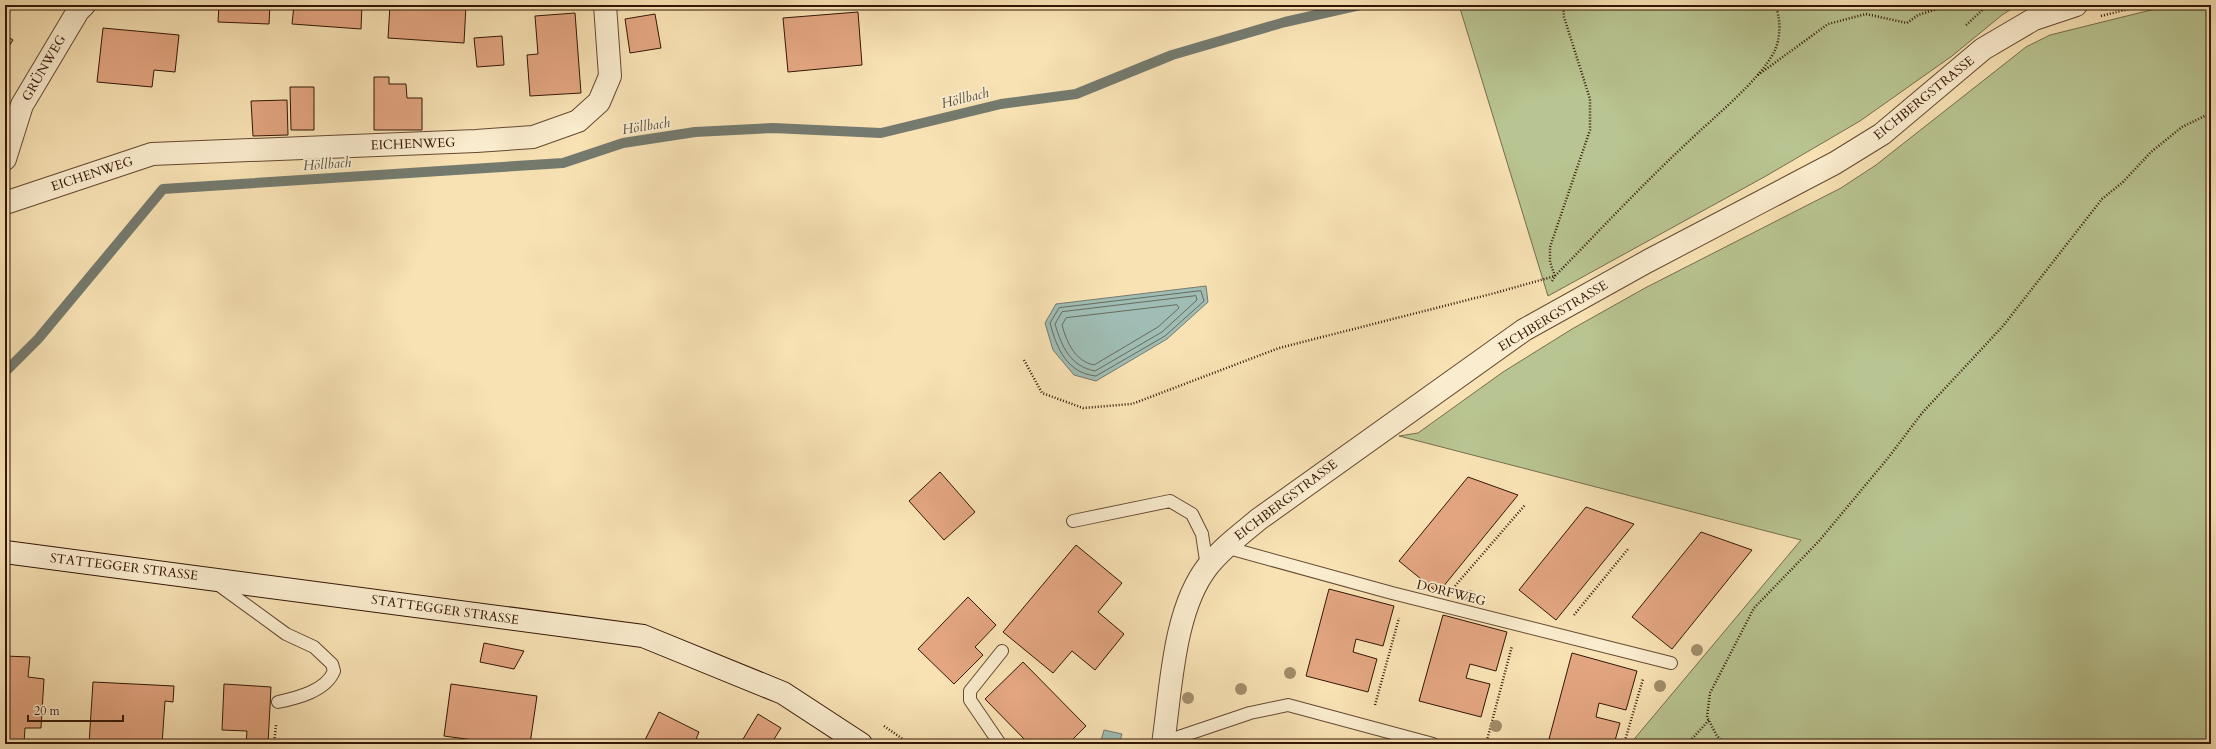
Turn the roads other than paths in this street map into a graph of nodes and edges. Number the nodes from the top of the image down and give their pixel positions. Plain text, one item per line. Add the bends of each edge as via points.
1 (605, 5) edge
2 (2076, 5) edge
3 (77, 7) edge
4 (5, 158) edge
5 (5, 203) edge
6 (1073, 521) dead end
7 (1225, 547) junction
8 (5, 552) edge
9 (1207, 567) junction
10 (210, 579) junction
11 (1002, 652) dead end
12 (1670, 663) dead end
13 (278, 702) dead end
14 (1163, 743) edge
15 (861, 744) edge
16 (1000, 744) edge
17 (1433, 744) edge

1 - 5 street, EICHENWEG via 610,76 599,102 578,121 533,137 152,154
2 - 7 street, EICHBERGSTRASSE via 2034,19 1983,49 1882,134 1835,163 1648,261 1524,330 1290,496
3 - 4 street, GRÜNWEG via 22,105
6 - 9 lane via 1170,501 1192,514 1202,534
7 - 9 street, EICHBERGSTRASSE
7 - 12 lane, DORFWEG
8 - 10 street, STATTEGGER STRASSE
9 - 14 street, EICHBERGSTRASSE via 1196,586 1180,629
10 - 13 lane via 286,634 314,647 332,664 334,671 331,679 307,694
10 - 15 street, STATTEGGER STRASSE via 643,636 783,693
11 - 16 lane via 970,691 970,700
14 - 17 lane via 1250,713 1288,704

